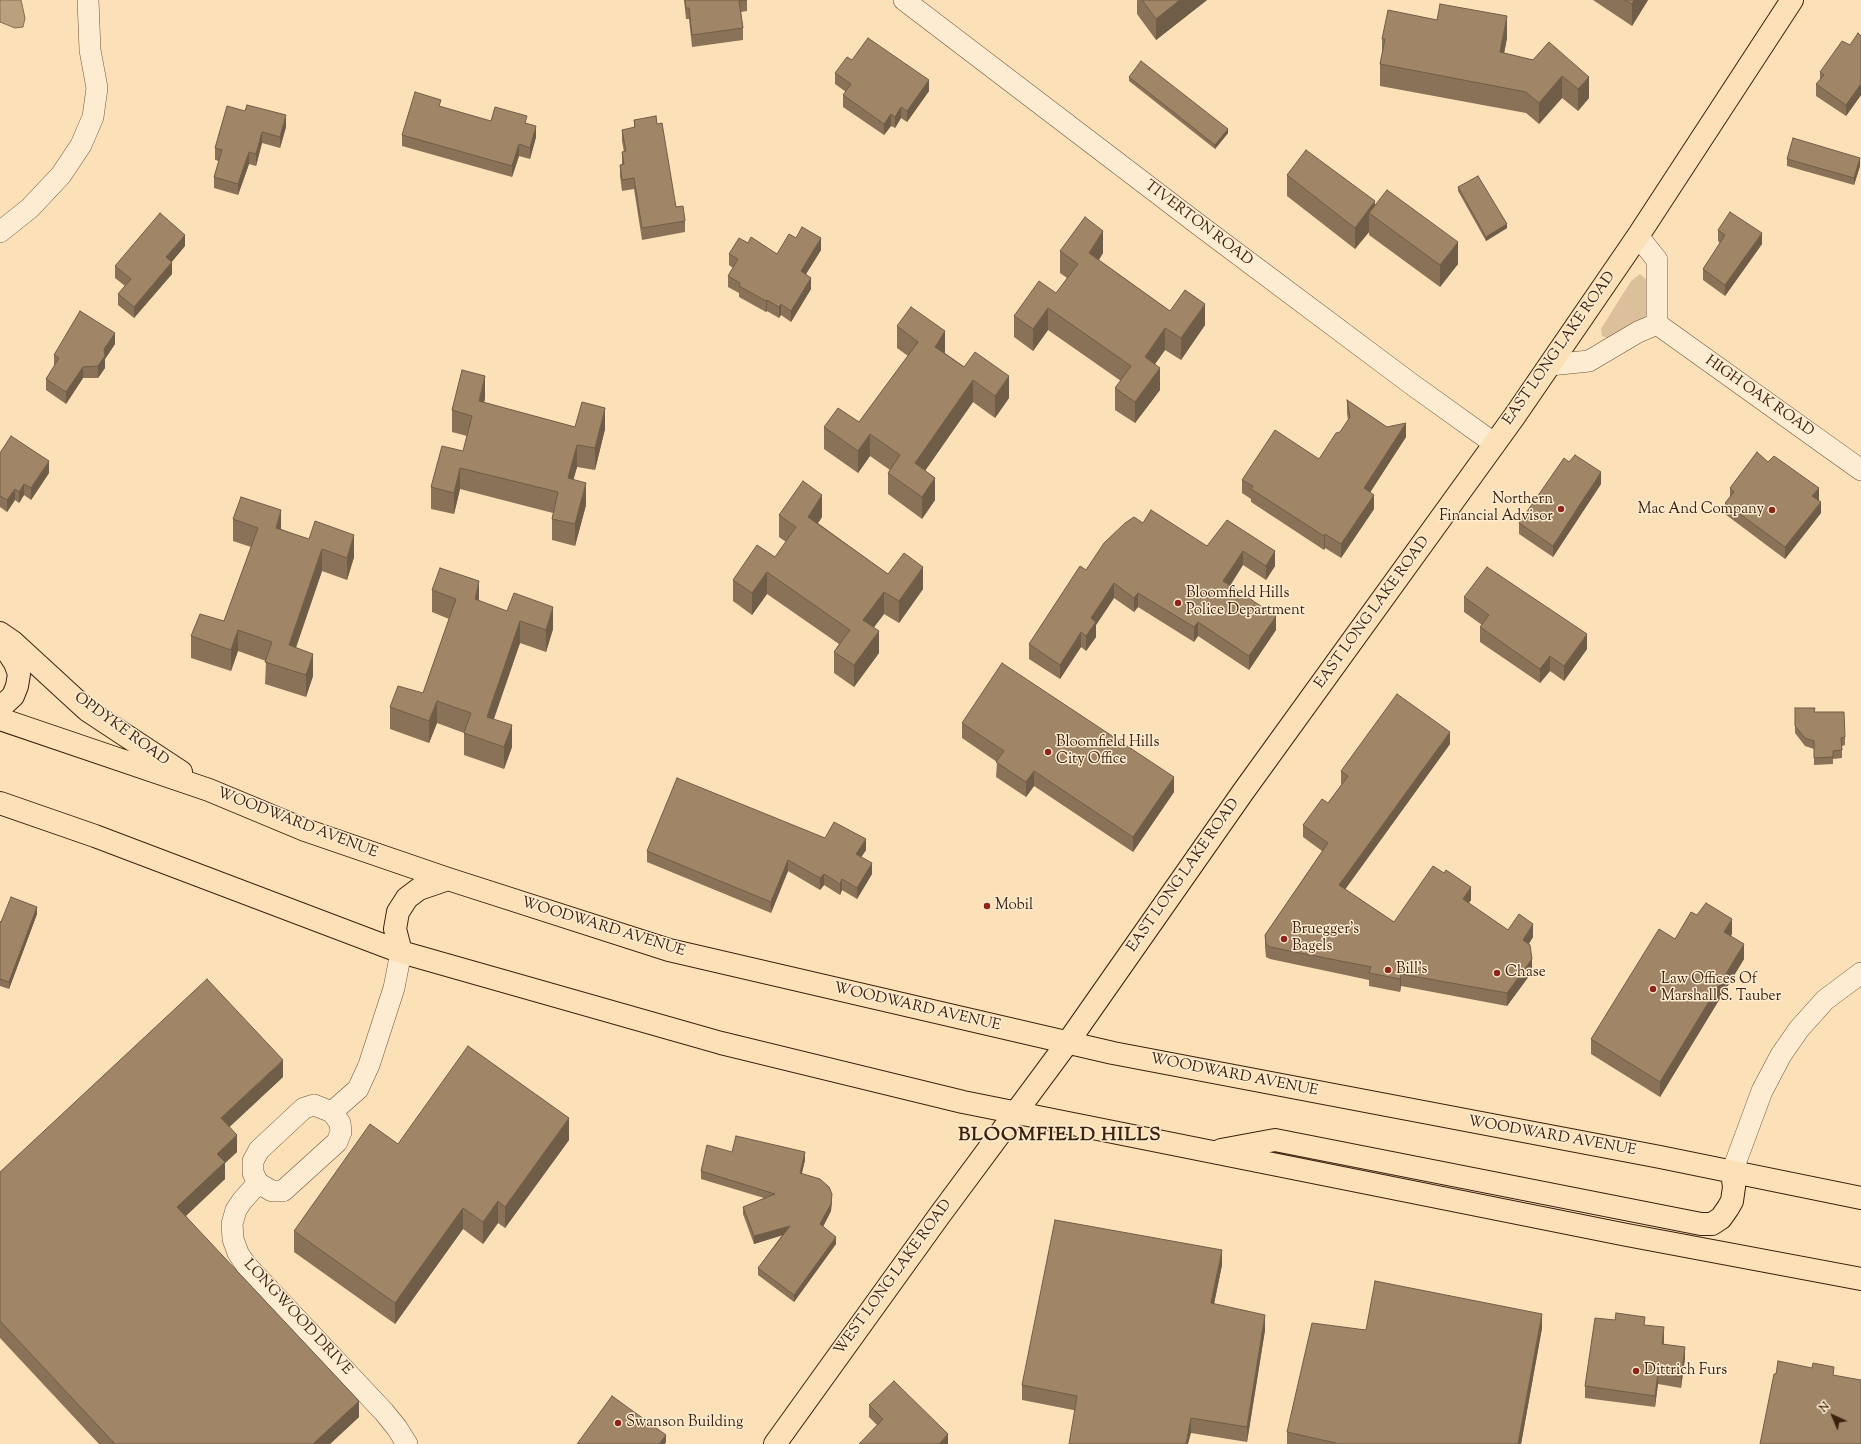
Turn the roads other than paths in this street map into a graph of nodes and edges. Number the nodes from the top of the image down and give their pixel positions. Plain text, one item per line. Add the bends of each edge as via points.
1 (88, 0) edge
2 (904, 0) edge
3 (1792, 0) edge
4 (0, 232) edge
5 (1638, 236) junction
6 (1657, 324) junction
7 (1550, 365) junction
8 (1495, 444) junction
9 (1861, 470) edge
10 (0, 633) edge
11 (0, 640) edge
12 (0, 708) edge
13 (0, 719) edge
14 (209, 790) junction
15 (0, 803) edge
16 (448, 878) junction
17 (401, 952) junction
18 (1861, 973) edge
19 (1068, 1042) junction
20 (332, 1112) junction
21 (1015, 1113) junction
22 (1210, 1152) junction
23 (1732, 1172) junction
24 (258, 1183) junction
25 (1861, 1198) edge
26 (1861, 1279) edge
27 (406, 1444) edge
28 (775, 1444) edge

1 - 4 street via 90,50 97,88 93,117 81,145 61,175 30,208
2 - 8 street, TIVERTON ROAD
3 - 5 main road, EAST LONG LAKE ROAD
5 - 6 street via 1657,260
5 - 7 main road, EAST LONG LAKE ROAD
6 - 7 street via 1638,332 1589,362
6 - 9 street, HIGH OAK ROAD
7 - 8 main road, EAST LONG LAKE ROAD
8 - 19 main road, EAST LONG LAKE ROAD via 1243,792
10 - 14 main road, OPDYKE ROAD via 87,710
11 - 12 main road via 19,674 13,696
13 - 14 main road, WOODWARD AVENUE
14 - 16 main road, WOODWARD AVENUE via 305,830
15 - 17 main road via 95,836
16 - 17 main road via 419,889 407,898 398,912 395,929
16 - 19 main road, WOODWARD AVENUE via 669,950
17 - 20 street via 394,988 369,1065 358,1089
17 - 21 main road via 721,1043
18 - 23 street via 1825,1000 1788,1044 1762,1091
19 - 21 main road, EAST LONG LAKE ROAD
19 - 23 main road, WOODWARD AVENUE via 1113,1053
20 - 24 street via 314,1105 304,1108 259,1150 253,1161 253,1173
20 - 24 street via 340,1123 341,1132 337,1142 283,1191 272,1191
21 - 22 main road
21 - 28 main road, WEST LONG LAKE ROAD
22 - 23 main road via 1275,1140 1701,1224 1712,1224 1721,1218 1728,1208 1734,1187
22 - 26 main road
23 - 25 main road, WOODWARD AVENUE
24 - 27 street, LONGWOOD DRIVE via 236,1210 232,1224 233,1239 238,1253 246,1265 384,1412

